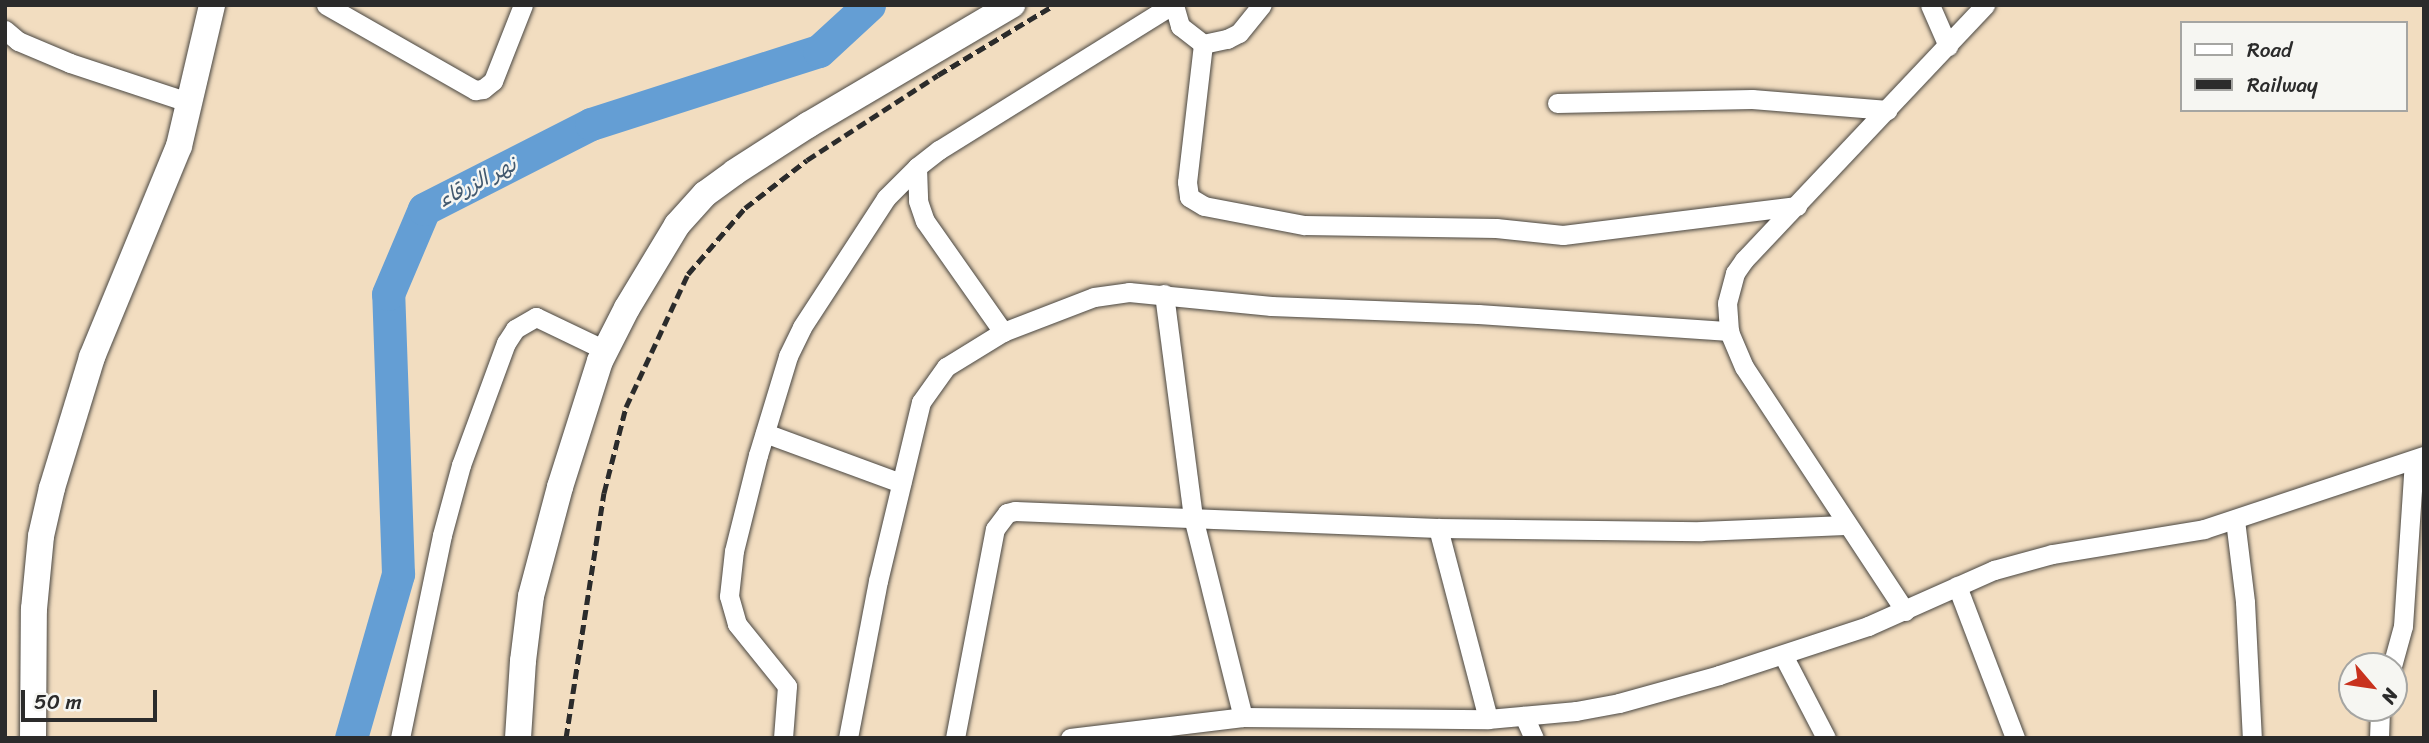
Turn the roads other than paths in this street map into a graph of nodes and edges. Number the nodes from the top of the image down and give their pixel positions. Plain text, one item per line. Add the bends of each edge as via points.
1 (212, 5) edge
2 (326, 5) edge
3 (523, 5) edge
4 (1012, 5) edge
5 (1173, 5) edge
6 (1262, 5) edge
7 (1930, 5) edge
8 (1985, 5) edge
9 (5, 30) edge
10 (1203, 44) junction
11 (1948, 46) junction
12 (191, 103) junction
13 (1557, 103) dead end
14 (1888, 110) junction
15 (917, 167) junction
16 (1797, 206) junction
17 (1164, 294) junction
18 (1729, 331) junction
19 (1003, 332) junction
20 (605, 350) junction
21 (765, 433) junction
22 (2419, 458) edge
23 (901, 484) junction
24 (1194, 517) junction
25 (2235, 520) junction
26 (1846, 525) junction
27 (1438, 528) junction
28 (1957, 586) junction
29 (1905, 611) junction
30 (2396, 652) edge
31 (1783, 655) junction
32 (1524, 716) junction
33 (1243, 717) junction
34 (1488, 719) junction
35 (33, 738) edge
36 (400, 738) edge
37 (518, 738) edge
38 (783, 738) edge
39 (848, 738) edge
40 (955, 738) edge
41 (1070, 738) edge
42 (1534, 738) edge
43 (1826, 738) edge
44 (2015, 738) edge
45 (2252, 738) edge

1 - 12 street
2 - 3 street via 475,90 492,81
4 - 20 street via 808,125 705,194 666,242
5 - 10 street via 1180,26
5 - 15 street
6 - 10 street via 1238,33
7 - 11 street
8 - 11 street
9 - 12 street via 18,41 70,63
10 - 16 street via 1186,182 1188,197 1205,206 1304,225 1496,228 1563,235
11 - 14 street
12 - 35 street via 179,146 92,357 52,488 41,536 34,609
13 - 14 street via 1752,99
14 - 16 street
15 - 19 street via 918,201 925,221
15 - 21 street via 886,198 802,327 788,355
16 - 18 street via 1735,274 1727,303
17 - 18 street via 1271,306
17 - 19 street via 1094,296
17 - 24 street
18 - 26 street via 1744,367
19 - 23 street via 936,376 921,402
20 - 36 street via 536,317 515,329 506,343 461,465 442,535
20 - 37 street via 560,487 531,596
21 - 23 street
21 - 38 street via 734,551 729,596 737,624 787,686
22 - 25 street
22 - 30 street via 2403,626
23 - 39 street
24 - 27 street
24 - 33 street
24 - 40 street via 1007,513 995,529
25 - 28 street via 2025,560
25 - 45 street via 2245,602
26 - 27 street via 1701,531
26 - 29 street
27 - 34 street
28 - 29 street
28 - 44 street
29 - 31 street
31 - 32 street via 1619,703
31 - 43 street
32 - 34 street
32 - 42 street
33 - 34 street
33 - 41 street

